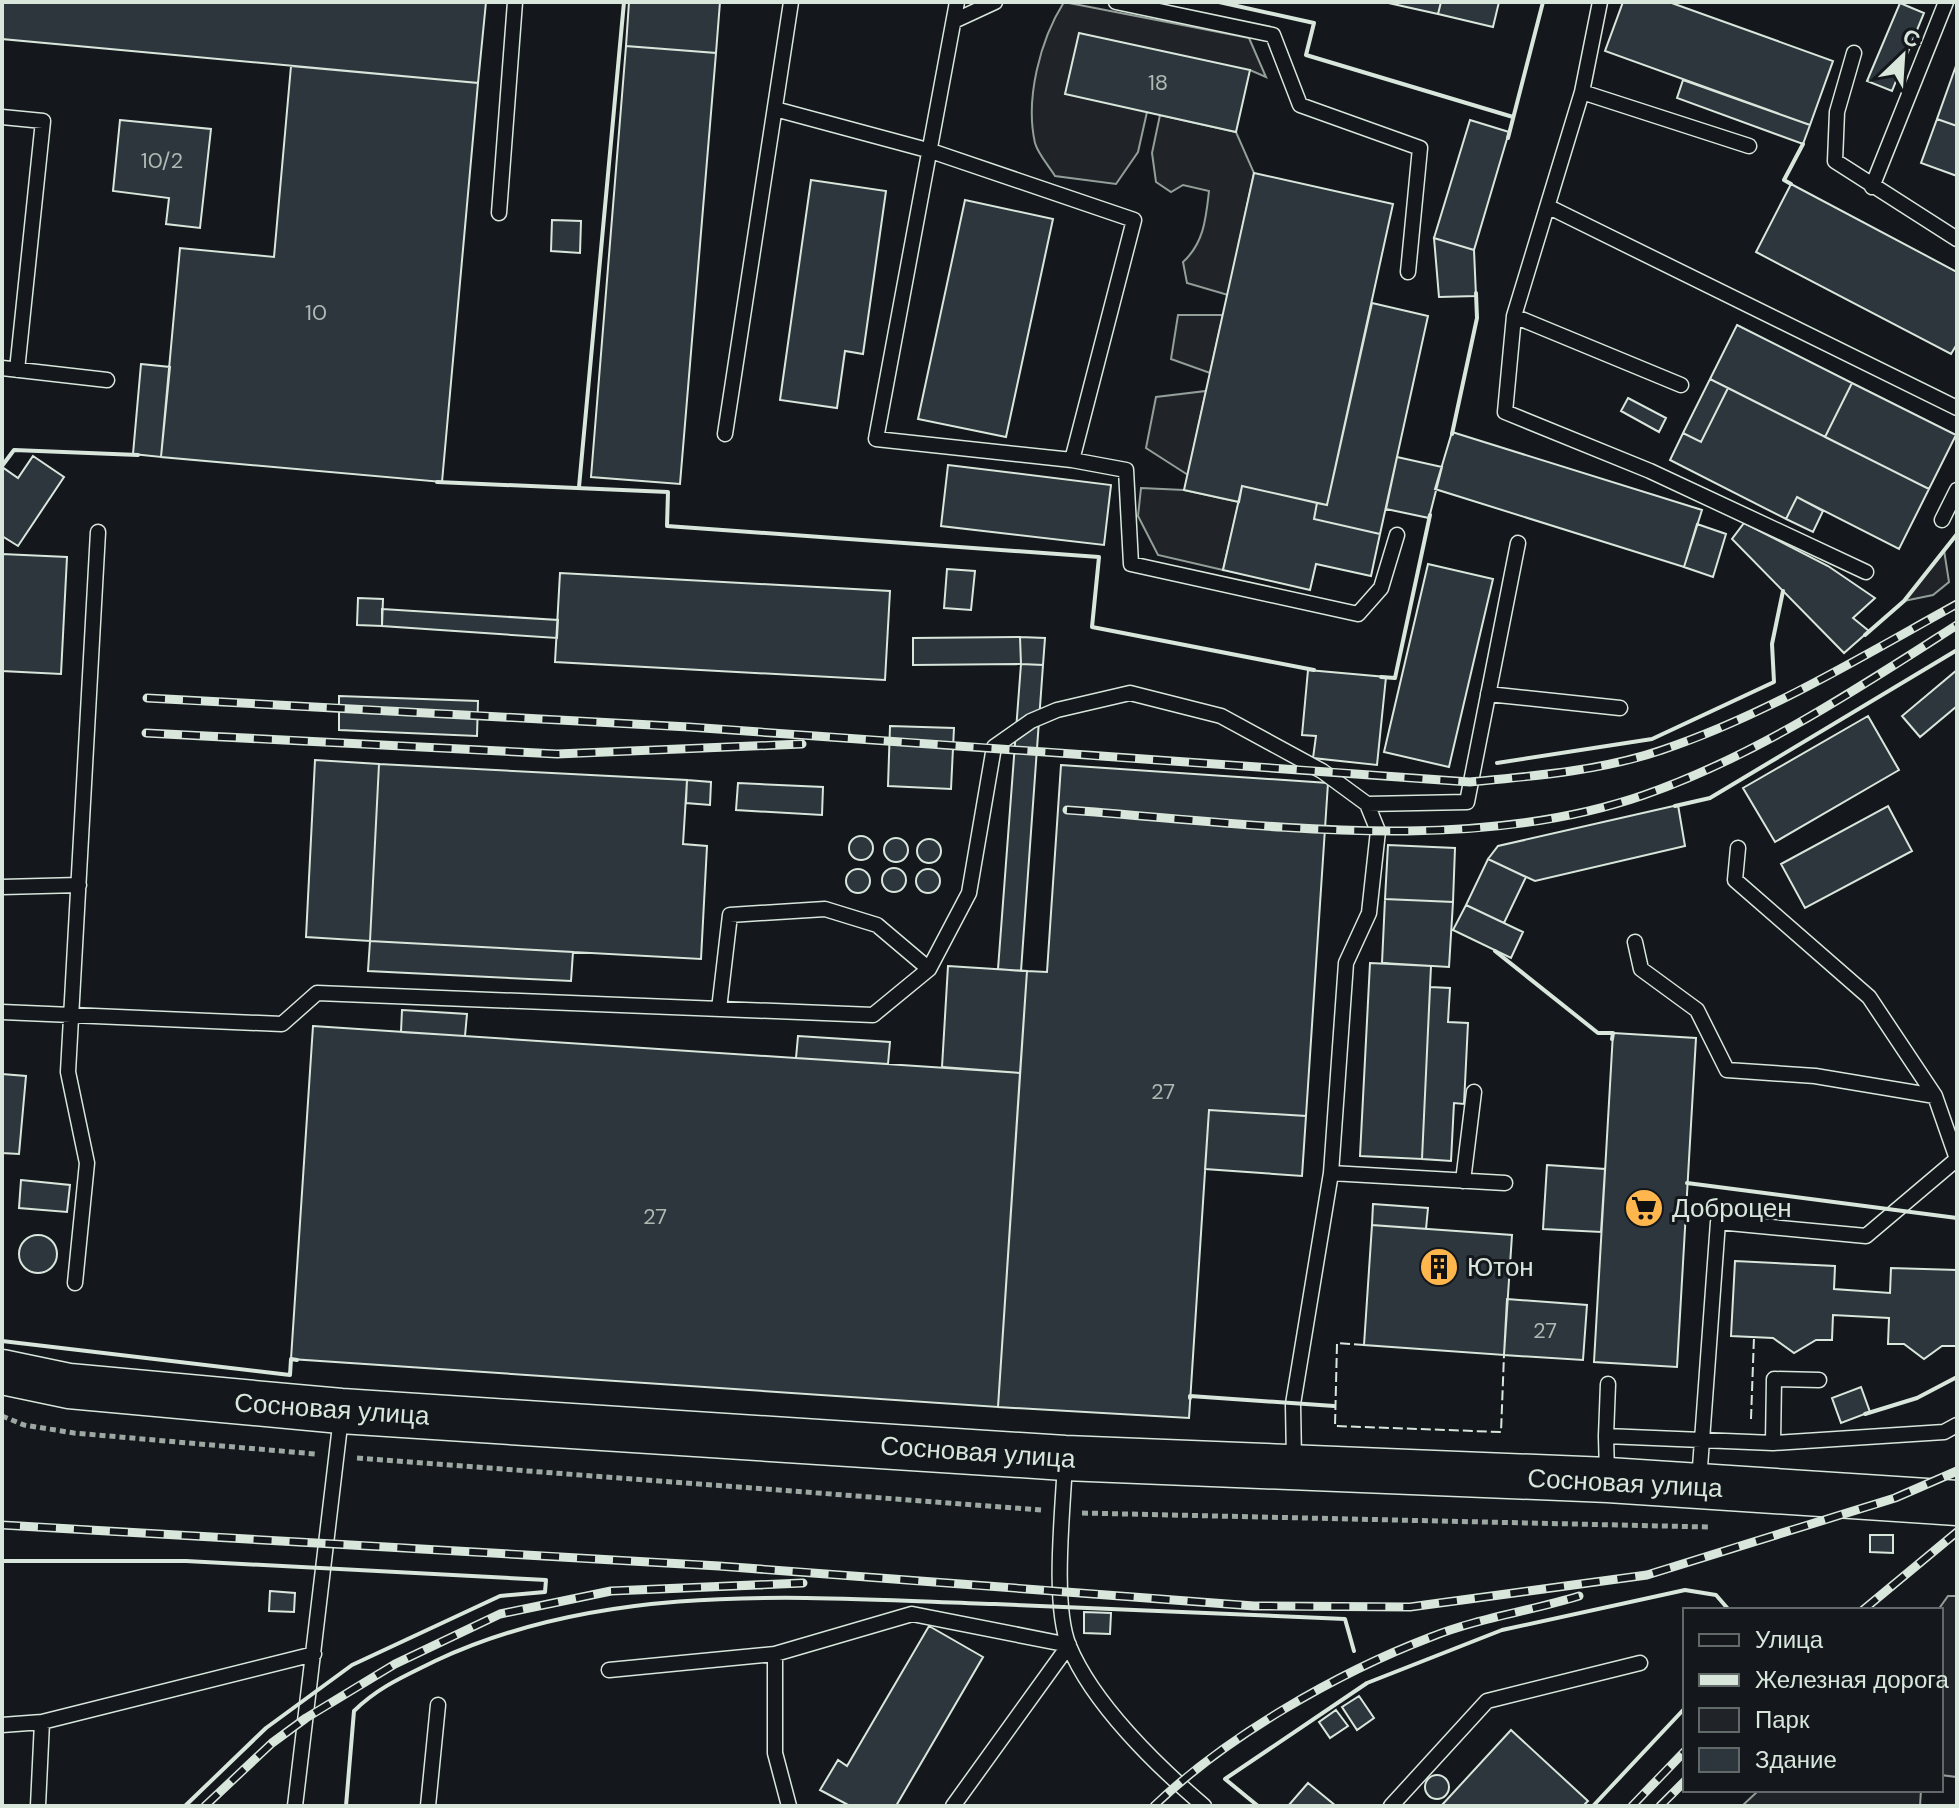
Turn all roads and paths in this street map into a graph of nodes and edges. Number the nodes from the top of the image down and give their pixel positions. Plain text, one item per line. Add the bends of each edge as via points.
1 (515, 2) edge
2 (791, 2) edge
3 (957, 2) edge
4 (995, 2) edge
5 (1116, 2) edge
6 (1600, 2) edge
7 (1946, 2) edge
8 (954, 21) junction
9 (1854, 53) dead end
10 (1582, 92) junction
11 (775, 109) junction
12 (2, 117) edge
13 (1749, 146) dead end
14 (931, 151) junction
15 (1872, 187) junction
16 (1549, 207) junction
17 (499, 213) dead end
18 (1957, 239) edge
19 (1408, 272) dead end
20 (1514, 316) junction
21 (9, 369) edge
22 (107, 380) dead end
23 (1681, 385) dead end
24 (1957, 408) edge
25 (725, 434) dead end
26 (1072, 460) junction
27 (1957, 490) edge
28 (1942, 520) dead end
29 (98, 532) dead end
30 (1397, 535) dead end
31 (1518, 543) dead end
32 (1866, 572) dead end
33 (1488, 694) junction
34 (1620, 708) dead end
35 (1367, 804) junction
36 (1738, 848) dead end
37 (79, 885) junction
38 (2, 887) edge
39 (1635, 942) dead end
40 (929, 969) junction
41 (719, 1009) junction
42 (2, 1012) edge
43 (73, 1015) junction
44 (1474, 1092) dead end
45 (1935, 1096) junction
46 (1957, 1159) edge
47 (1331, 1173) junction
48 (1463, 1181) junction
49 (1505, 1183) dead end
50 (75, 1283) dead end
51 (2, 1372) edge
52 (1819, 1380) dead end
53 (1608, 1384) dead end
54 (341, 1411) junction
55 (1957, 1425) edge
56 (1606, 1436) junction
57 (1704, 1439) junction
58 (1773, 1443) junction
59 (1065, 1458) junction
60 (1294, 1469) junction
61 (1608, 1480) junction
62 (1698, 1486) junction
63 (1957, 1503) edge
64 (1069, 1645) junction
65 (314, 1654) junction
66 (775, 1654) junction
67 (1640, 1663) dead end
68 (609, 1670) dead end
69 (438, 1705) dead end
70 (42, 1722) junction
71 (2, 1725) edge
72 (38, 1806) edge
73 (295, 1806) edge
74 (428, 1806) edge
75 (789, 1806) edge
76 (953, 1806) edge
77 (1204, 1806) edge
78 (1391, 1806) edge

1 - 17 lane
2 - 11 lane
3 - 8 lane
4 - 8 lane
5 - 19 lane via 1273,35 1300,105 1420,148
6 - 10 lane
7 - 15 lane
8 - 14 lane
9 - 15 lane via 1837,112 1835,161
10 - 13 lane
10 - 16 lane
11 - 14 lane
11 - 25 lane
12 - 21 lane via 43,121
14 - 26 lane via 1134,220
14 - 26 lane via 876,439
15 - 18 lane
16 - 20 lane
16 - 24 lane
20 - 23 lane
20 - 32 lane via 1505,412 1650,471
21 - 22 lane
26 - 30 lane via 1126,470 1131,564 1358,614 1381,588
27 - 28 lane
29 - 37 lane
31 - 33 lane
33 - 34 lane
33 - 35 lane via 1467,802
35 - 40 lane via 1322,771 1221,716 1130,693 1057,710 994,747 969,893
35 - 47 lane via 1378,831 1369,913 1346,963
36 - 45 lane via 1735,880 1869,997
37 - 38 lane
37 - 43 lane
39 - 45 lane via 1641,969 1697,1010 1727,1070 1815,1076
40 - 41 lane via 873,1015
40 - 41 lane via 877,925 825,909 730,915
41 - 43 lane via 317,993 282,1024
42 - 43 lane
43 - 50 lane via 68,1072 87,1163
44 - 48 lane
45 - 46 lane
46 - 57 lane via 1866,1236 1718,1222
47 - 48 lane
47 - 60 lane via 1293,1404
48 - 49 lane
51 - 54 main road, Сосновая улица via 69,1386
52 - 58 lane via 1774,1379
53 - 56 lane
54 - 59 main road, Сосновая улица
54 - 65 lane
55 - 58 lane via 1944,1432
56 - 57 lane
56 - 61 lane
57 - 58 lane
57 - 62 lane
59 - 60 main road, Сосновая улица
59 - 64 lane via 1061,1594
60 - 61 main road, Сосновая улица
61 - 62 main road, Сосновая улица
62 - 63 main road, Сосновая улица
64 - 66 lane via 912,1614
64 - 76 lane
64 - 77 lane via 1104,1703
65 - 70 lane
65 - 73 lane
66 - 68 lane
66 - 75 lane via 775,1753
67 - 78 lane via 1487,1701
69 - 74 lane
70 - 71 lane
70 - 72 lane

